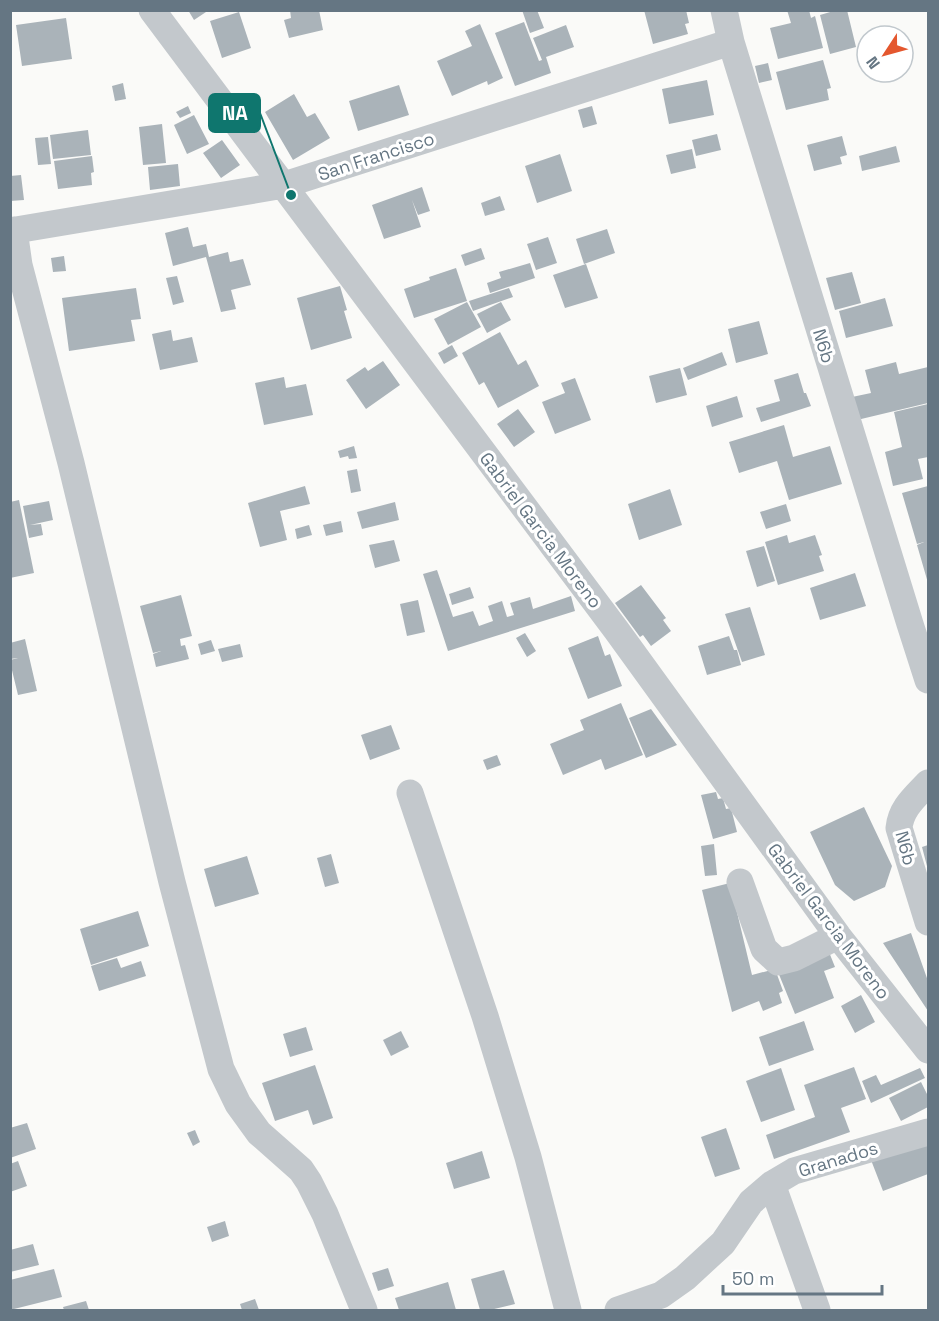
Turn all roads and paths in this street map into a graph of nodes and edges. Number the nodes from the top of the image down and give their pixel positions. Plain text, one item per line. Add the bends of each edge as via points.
1 (152, 10) edge
2 (724, 10) edge
3 (731, 42) junction
4 (284, 185) junction
5 (12, 230) edge
6 (919, 622) edge
7 (928, 680) edge
8 (928, 783) edge
9 (410, 793) dead end
10 (740, 882) dead end
11 (928, 922) edge
12 (838, 936) junction
13 (928, 1050) edge
14 (928, 1132) edge
15 (772, 1185) junction
16 (364, 1311) edge
17 (568, 1311) edge
18 (618, 1311) edge
19 (817, 1311) edge

1 - 4 street, Gabriel Garcia Moreno
2 - 3 street, N6b
3 - 4 street, San Francisco
3 - 6 street, N6b
4 - 5 street, San Francisco
4 - 12 street, Gabriel Garcia Moreno
5 - 16 street via 221,1069 238,1104 259,1133 309,1182
6 - 7 street, N6b
8 - 11 street, N6b via 905,808 899,828
9 - 17 street via 528,1157
10 - 12 street via 764,949 778,962
12 - 13 street, Gabriel Garcia Moreno
14 - 15 street, Granados via 794,1171
15 - 18 street, Granados via 751,1202 723,1243 685,1278 661,1295
15 - 19 street

